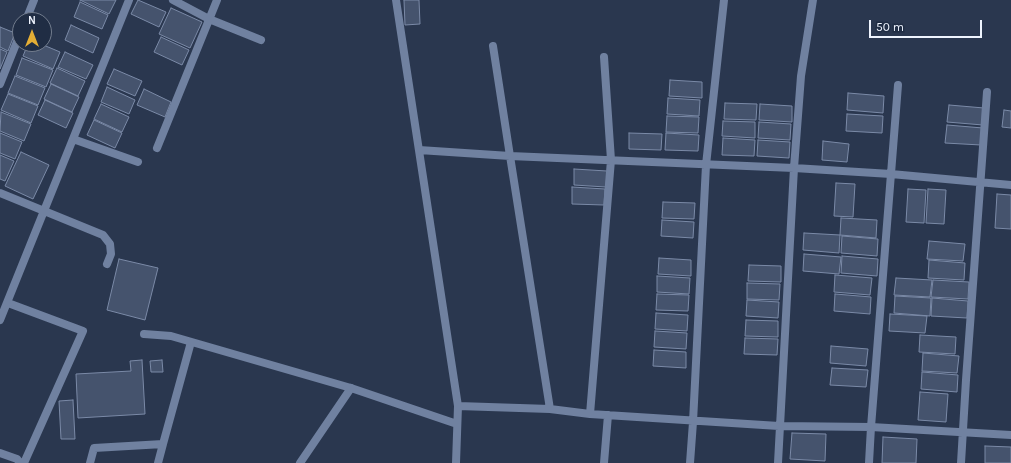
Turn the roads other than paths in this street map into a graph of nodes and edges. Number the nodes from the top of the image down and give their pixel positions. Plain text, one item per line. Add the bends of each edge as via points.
1 (34, 0) edge
2 (130, 0) edge
3 (173, 0) edge
4 (217, 0) edge
5 (396, 0) edge
6 (724, 0) edge
7 (813, 0) edge
8 (29, 12) edge
9 (209, 19) junction
10 (261, 40) dead end
11 (493, 46) dead end
12 (13, 52) edge
13 (604, 57) dead end
14 (0, 84) edge
15 (898, 85) dead end
16 (987, 92) dead end
17 (73, 139) junction
18 (156, 148) dead end
19 (419, 150) junction
20 (510, 156) junction
21 (611, 160) junction
22 (138, 162) dead end
23 (706, 165) junction
24 (794, 168) junction
25 (891, 174) junction
26 (980, 183) junction
27 (1011, 185) edge
28 (0, 193) edge
29 (44, 211) junction
30 (107, 264) dead end
31 (8, 303) junction
32 (0, 320) edge
33 (144, 334) dead end
34 (190, 342) junction
35 (351, 388) junction
36 (458, 406) junction
37 (550, 409) junction
38 (590, 414) junction
39 (608, 416) junction
40 (693, 422) junction
41 (457, 424) junction
42 (779, 426) junction
43 (871, 427) junction
44 (962, 432) junction
45 (1011, 435) edge
46 (163, 444) junction
47 (0, 453) edge
48 (20, 463) edge
49 (24, 463) edge
50 (90, 463) edge
51 (158, 463) edge
52 (300, 463) edge
53 (456, 463) edge
54 (604, 463) edge
55 (690, 463) edge
56 (778, 463) edge
57 (869, 463) edge
58 (961, 463) edge

1 - 8 street
2 - 17 street
3 - 9 street
4 - 9 street
5 - 19 street
6 - 23 street
7 - 24 street via 801,76
9 - 10 street
9 - 18 street
11 - 20 street
12 - 14 street
13 - 21 street
15 - 25 street
16 - 26 street
17 - 22 street
17 - 29 street
19 - 20 street
19 - 36 street
20 - 21 street
20 - 37 street
21 - 23 street
21 - 38 street
23 - 24 street
23 - 40 street
24 - 25 street
24 - 42 street
25 - 26 street
25 - 43 street
26 - 27 street
26 - 44 street
28 - 29 street
29 - 30 street via 103,235 110,244 111,254
29 - 31 street
31 - 32 street
31 - 49 street via 84,331
33 - 34 street via 171,336
34 - 35 street
34 - 46 street
35 - 41 street
35 - 52 street
36 - 37 street
36 - 41 street
37 - 38 street
38 - 39 street
39 - 40 street
39 - 54 street
40 - 42 street
40 - 55 street
41 - 53 street
42 - 43 street
42 - 56 street
43 - 44 street
43 - 57 street
44 - 45 street
44 - 58 street
46 - 50 street via 94,448
46 - 51 street
47 - 48 street via 17,459

